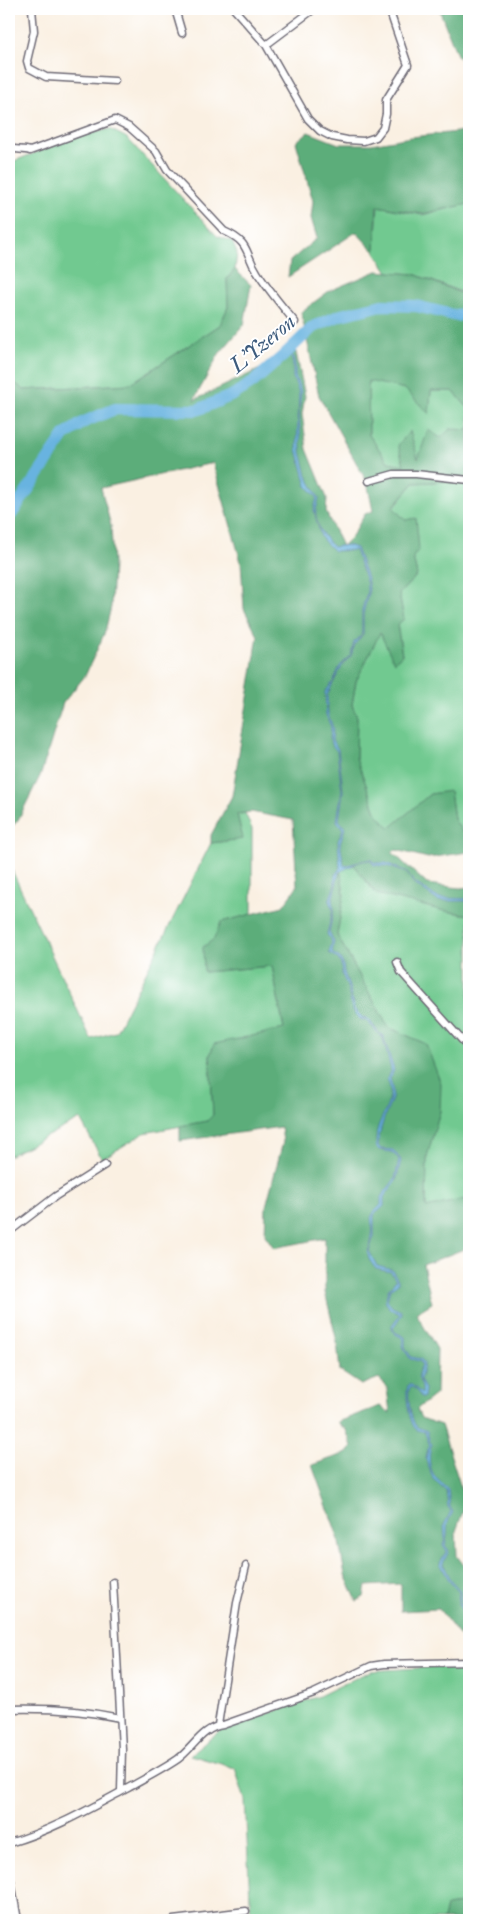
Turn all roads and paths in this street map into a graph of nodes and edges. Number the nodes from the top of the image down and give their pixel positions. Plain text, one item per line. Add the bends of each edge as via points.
1 (32, 9) edge
2 (175, 9) edge
3 (234, 9) edge
4 (314, 9) edge
5 (389, 9) edge
6 (182, 33) dead end
7 (266, 45) junction
8 (114, 81) dead end
9 (9, 147) edge
10 (295, 322) dead end
11 (469, 480) edge
12 (369, 481) dead end
13 (397, 962) dead end
14 (469, 1048) edge
15 (105, 1165) dead end
16 (9, 1232) edge
17 (246, 1566) dead end
18 (113, 1582) dead end
19 (469, 1662) edge
20 (9, 1709) edge
21 (120, 1718) junction
22 (218, 1725) junction
23 (121, 1791) junction
24 (9, 1843) edge
25 (9, 1871) edge
26 (246, 1911) dead end
27 (18, 1920) edge
28 (173, 1920) edge

1 - 8 street via 34,31 27,61 29,68 46,77
2 - 6 street
3 - 7 street
4 - 7 street
5 - 7 street via 408,65 386,100 383,128 376,137 364,141 340,139 320,131 308,119
9 - 10 street via 30,151 115,120 129,127 156,151 167,170 224,231 236,237 248,250 256,271
11 - 12 street via 394,474
13 - 14 street via 401,972
15 - 16 street via 56,1196
17 - 22 street
18 - 21 street
19 - 22 street via 371,1666 314,1693
20 - 21 street via 46,1708
21 - 23 street
22 - 23 street via 179,1758
23 - 24 street via 56,1826
25 - 27 street
26 - 28 street

